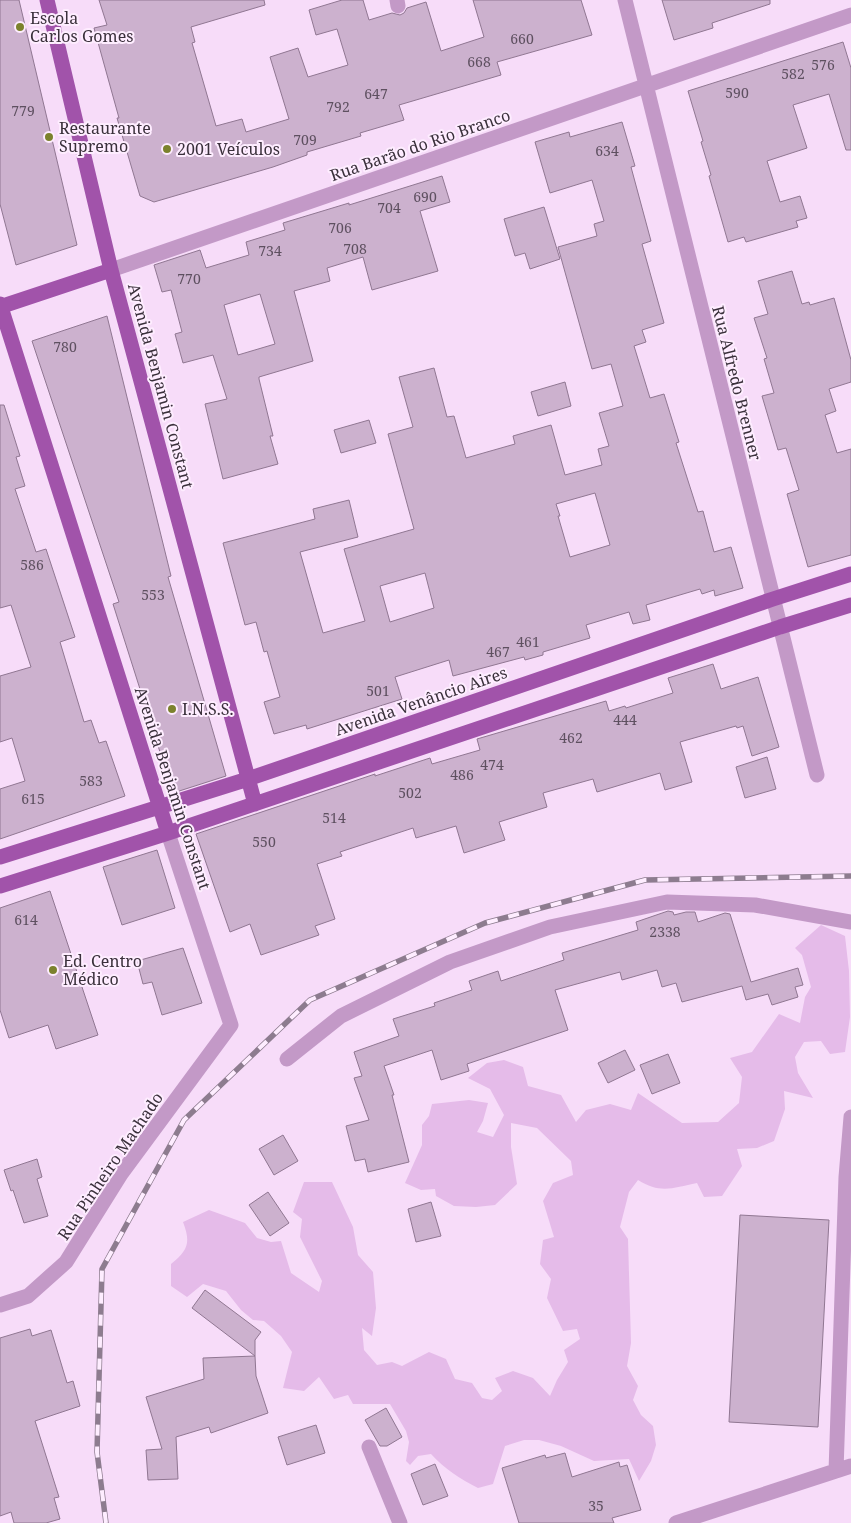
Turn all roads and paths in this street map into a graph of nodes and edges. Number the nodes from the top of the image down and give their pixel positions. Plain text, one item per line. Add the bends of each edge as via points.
1 (47, 0) edge
2 (625, 0) edge
3 (851, 15) edge
4 (646, 86) junction
5 (111, 270) junction
6 (0, 306) edge
7 (851, 574) edge
8 (773, 599) junction
9 (851, 605) edge
10 (780, 627) junction
11 (471, 702) junction
12 (479, 728) junction
13 (817, 774) dead end
14 (248, 779) junction
15 (255, 804) junction
16 (160, 806) junction
17 (168, 833) junction
18 (0, 857) edge
19 (0, 886) edge
20 (851, 922) edge
21 (230, 1025) joint
22 (287, 1059) dead end
23 (851, 1117) edge
24 (0, 1305) edge
25 (369, 1447) dead end
26 (851, 1466) edge
27 (836, 1472) junction
28 (400, 1523) edge
29 (676, 1523) edge

1 - 5 main road, Avenida Benjamin Constant
2 - 4 street, Rua Alfredo Brenner
3 - 4 street, Rua Barão do Rio Branco
4 - 5 street, Rua Barão do Rio Branco
4 - 8 street, Rua Alfredo Brenner
5 - 6 main road, Rua Barão do Rio Branco
5 - 14 main road, Avenida Benjamin Constant
6 - 16 main road, Avenida Benjamin Constant
7 - 8 main road, Avenida Venâncio Aires
8 - 10 street, Rua Alfredo Brenner
8 - 11 main road, Avenida Venâncio Aires
9 - 10 main road
10 - 12 main road
10 - 13 street, Rua Alfredo Brenner
11 - 12 main road
11 - 14 main road, Avenida Venâncio Aires
12 - 15 main road
14 - 15 main road, Avenida Benjamin Constant
14 - 16 main road, Avenida Venâncio Aires
15 - 17 main road
16 - 17 main road, Avenida Benjamin Constant
16 - 18 main road, Avenida Venâncio Aires
17 - 19 main road
17 - 21 street, Avenida Benjamin Constant
20 - 22 street via 755,905 667,902 550,927 450,962 341,1016
21 - 24 street, Rua Pinheiro Machado via 121,1174 66,1262 28,1296
23 - 27 street
25 - 28 street
26 - 27 street
27 - 29 street

